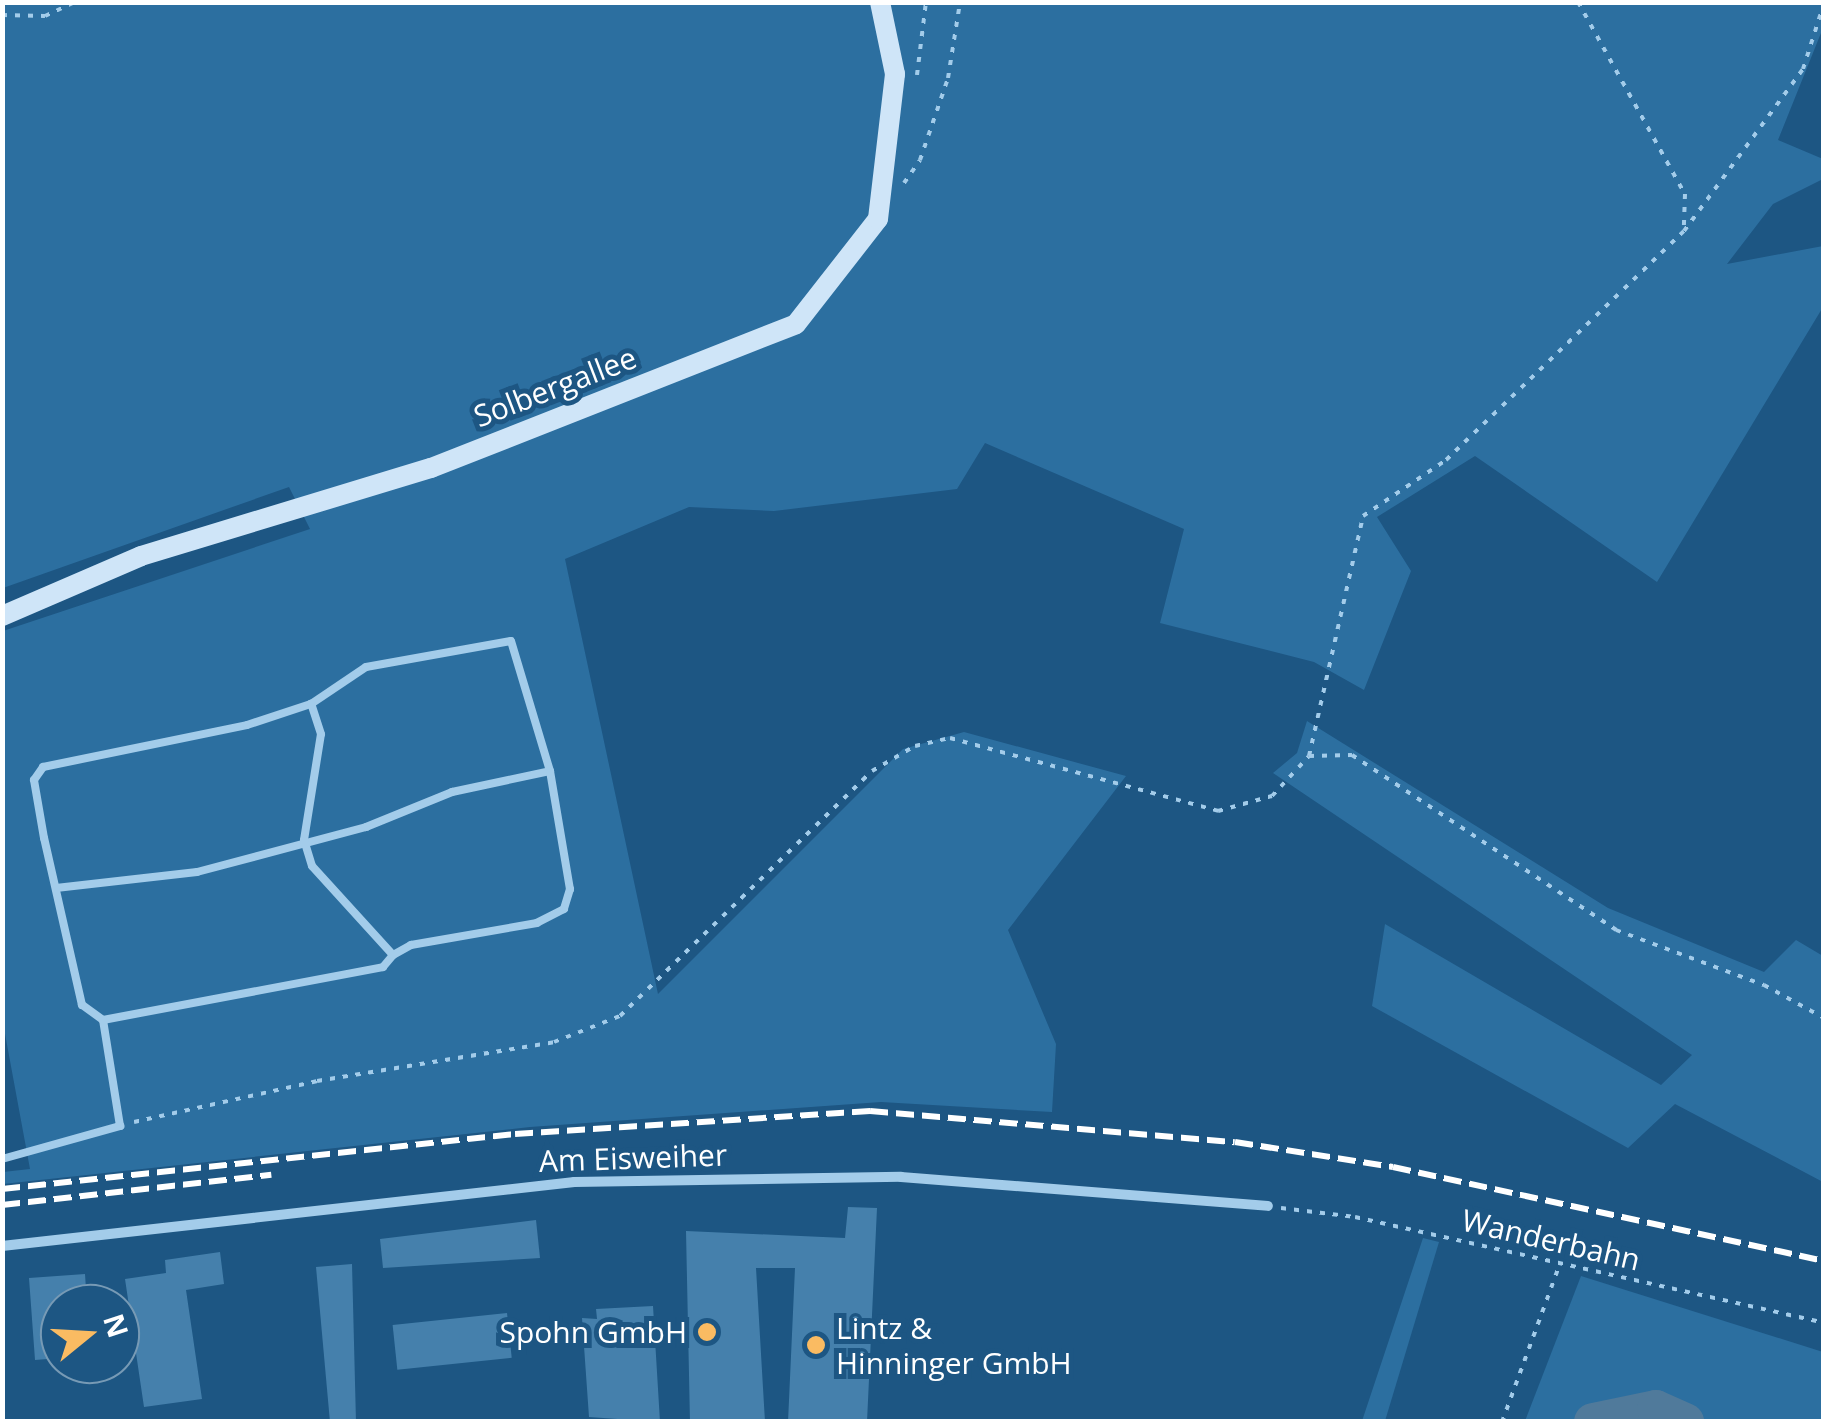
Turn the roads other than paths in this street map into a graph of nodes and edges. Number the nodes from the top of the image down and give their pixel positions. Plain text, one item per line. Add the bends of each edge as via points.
1 (880, 2) edge
2 (2, 616) edge
3 (311, 704) junction
4 (550, 772) junction
5 (304, 840) junction
6 (56, 888) junction
7 (393, 955) junction
8 (103, 1020) junction
9 (2, 1159) edge
10 (1268, 1206) road end
11 (2, 1246) edge

1 - 2 street, Solbergallee via 894,74 878,219 796,324 430,468 141,556
3 - 4 lane via 366,667 511,640
3 - 5 lane via 321,734
3 - 6 lane via 247,725 44,767 34,780
4 - 5 lane via 452,792 366,828
4 - 7 lane via 570,889 564,909 538,923 411,945
5 - 6 lane via 197,872
5 - 7 lane via 312,866
6 - 8 lane via 82,1005
7 - 8 lane via 383,967
8 - 9 lane via 120,1126
10 - 11 street, Am Eisweiher via 901,1177 574,1182

